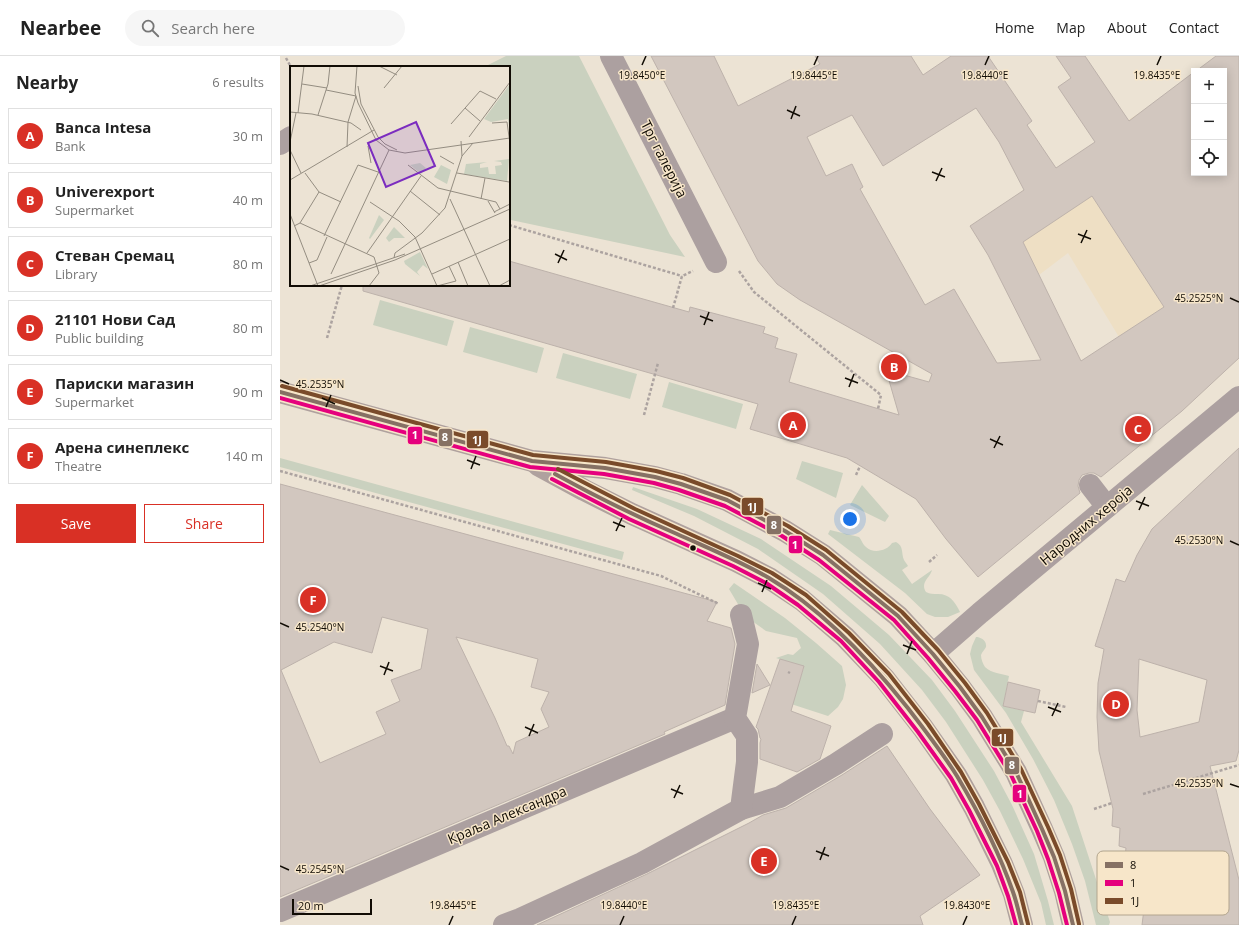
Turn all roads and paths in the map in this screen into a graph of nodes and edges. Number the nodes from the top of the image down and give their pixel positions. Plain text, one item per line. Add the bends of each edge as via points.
1 (612, 56) edge
2 (286, 58) dead end
3 (290, 66) edge
4 (290, 138) edge
5 (280, 144) edge
6 (510, 225) edge
7 (716, 262) dead end
8 (738, 269) dead end
9 (682, 276) dead end
10 (342, 286) edge
11 (326, 338) dead end
12 (658, 363) dead end
13 (280, 392) edge
14 (1239, 397) edge
15 (878, 409) dead end
16 (644, 415) dead end
17 (532, 461) junction
18 (860, 466) dead end
19 (280, 471) edge
20 (856, 475) dead end
21 (1090, 485) dead end
22 (1107, 507) junction
23 (937, 555) dead end
24 (929, 562) dead end
25 (740, 615) joint
26 (933, 654) junction
27 (1038, 701) dead end
28 (1066, 707) dead end
29 (735, 718) junction
30 (882, 734) dead end
31 (1239, 765) edge
32 (1143, 794) dead end
33 (1112, 803) dead end
34 (742, 809) junction
35 (1094, 809) dead end
36 (280, 911) edge
37 (516, 923) edge
38 (1022, 925) edge
39 (1073, 925) edge

1 - 7 street, Трг галерија
2 - 3 path
4 - 5 street
6 - 9 path
8 - 15 path via 754,292 881,395
10 - 11 path
12 - 16 path
13 - 17 main road
14 - 22 street, Народних хероја
17 - 26 main road via 605,468 655,477 727,500 823,554 898,616
17 - 38 main road via 647,521 736,560 802,600 845,637 884,678 956,775 1002,864 1014,894
18 - 20 path
19 - 25 path via 661,576
21 - 22 street
22 - 26 street, Народних хероја
23 - 24 path
25 - 29 street via 748,644
26 - 39 main road via 982,717 1016,772 1054,857
27 - 28 path
29 - 34 street via 747,736
29 - 36 street, Краља Александра
30 - 34 street via 780,797
31 - 32 path
33 - 35 path
34 - 37 street via 642,863

